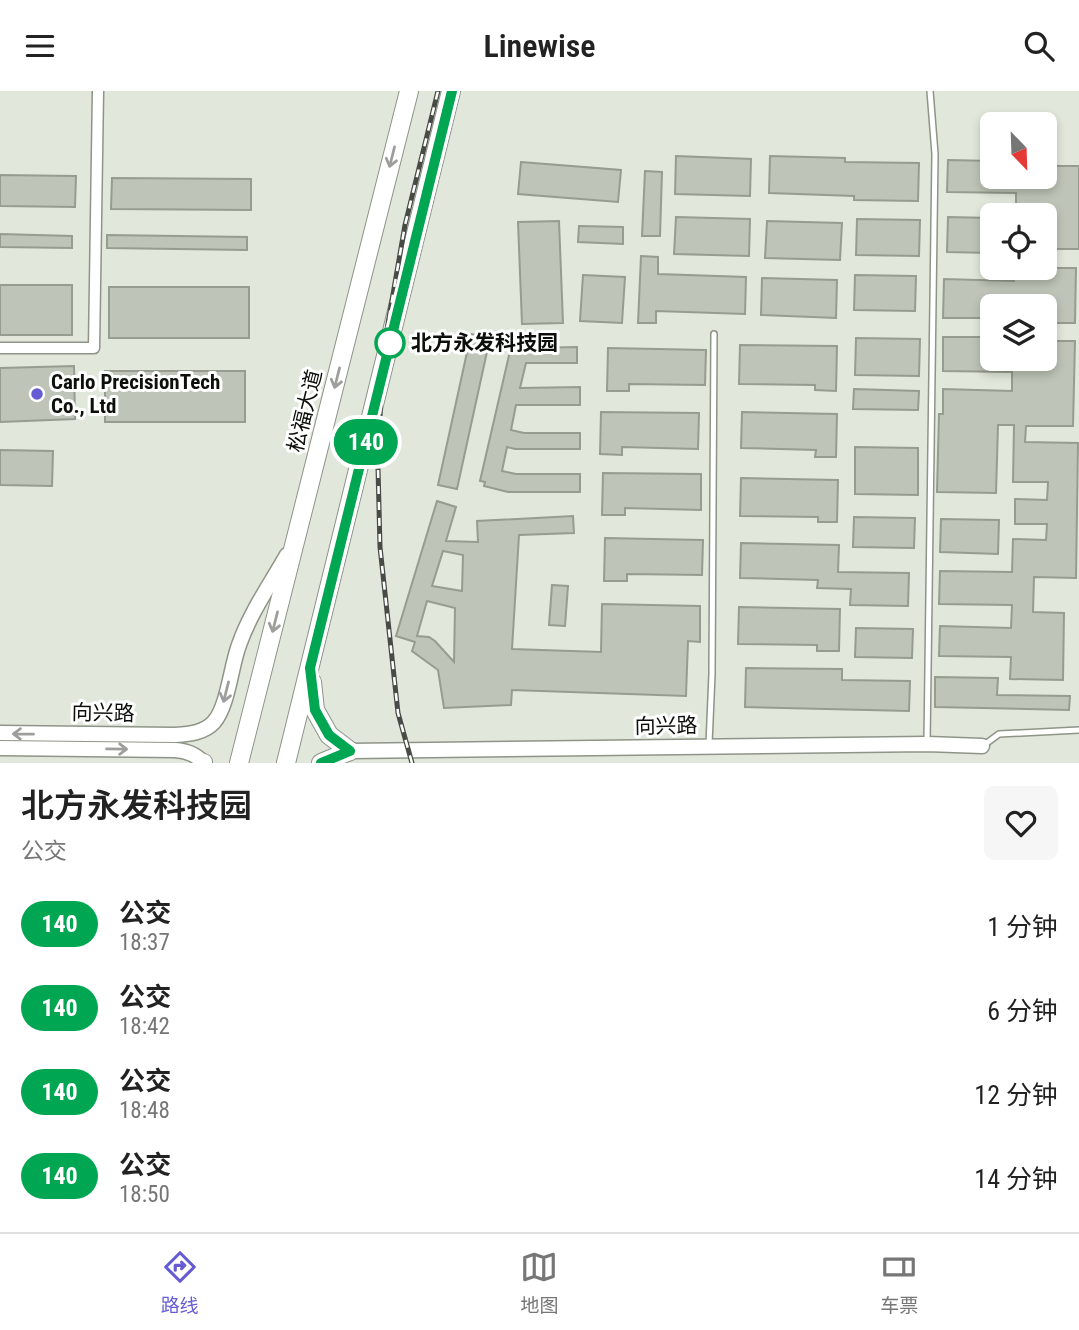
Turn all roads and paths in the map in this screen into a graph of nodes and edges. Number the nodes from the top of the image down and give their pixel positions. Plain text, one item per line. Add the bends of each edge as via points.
1 (98, 91) edge
2 (409, 91) edge
3 (452, 91) edge
4 (930, 91) edge
5 (715, 334) dead end
6 (0, 348) edge
7 (295, 542) junction
8 (310, 668) junction
9 (1079, 730) edge
10 (0, 733) edge
11 (927, 744) junction
12 (982, 746) joint
13 (709, 747) junction
14 (0, 748) edge
15 (350, 751) junction
16 (325, 762) edge
17 (204, 763) edge
18 (239, 763) edge
19 (286, 763) edge

1 - 6 street via 94,348
2 -> 7 main road, 松福大道
3 - 8 main road
4 - 11 lane via 935,154
5 - 13 lane
7 -> 10 street, 向兴路 via 248,621 219,715 207,728 175,735
7 -> 18 main road, 松福大道
8 - 15 main road via 315,710 329,735
8 - 19 main road
9 - 12 lane via 999,734
11 - 12 street, 向兴路
11 - 13 street, 向兴路
13 - 15 street, 向兴路
14 -> 17 street, 向兴路 via 175,750 187,751
15 - 16 main road

